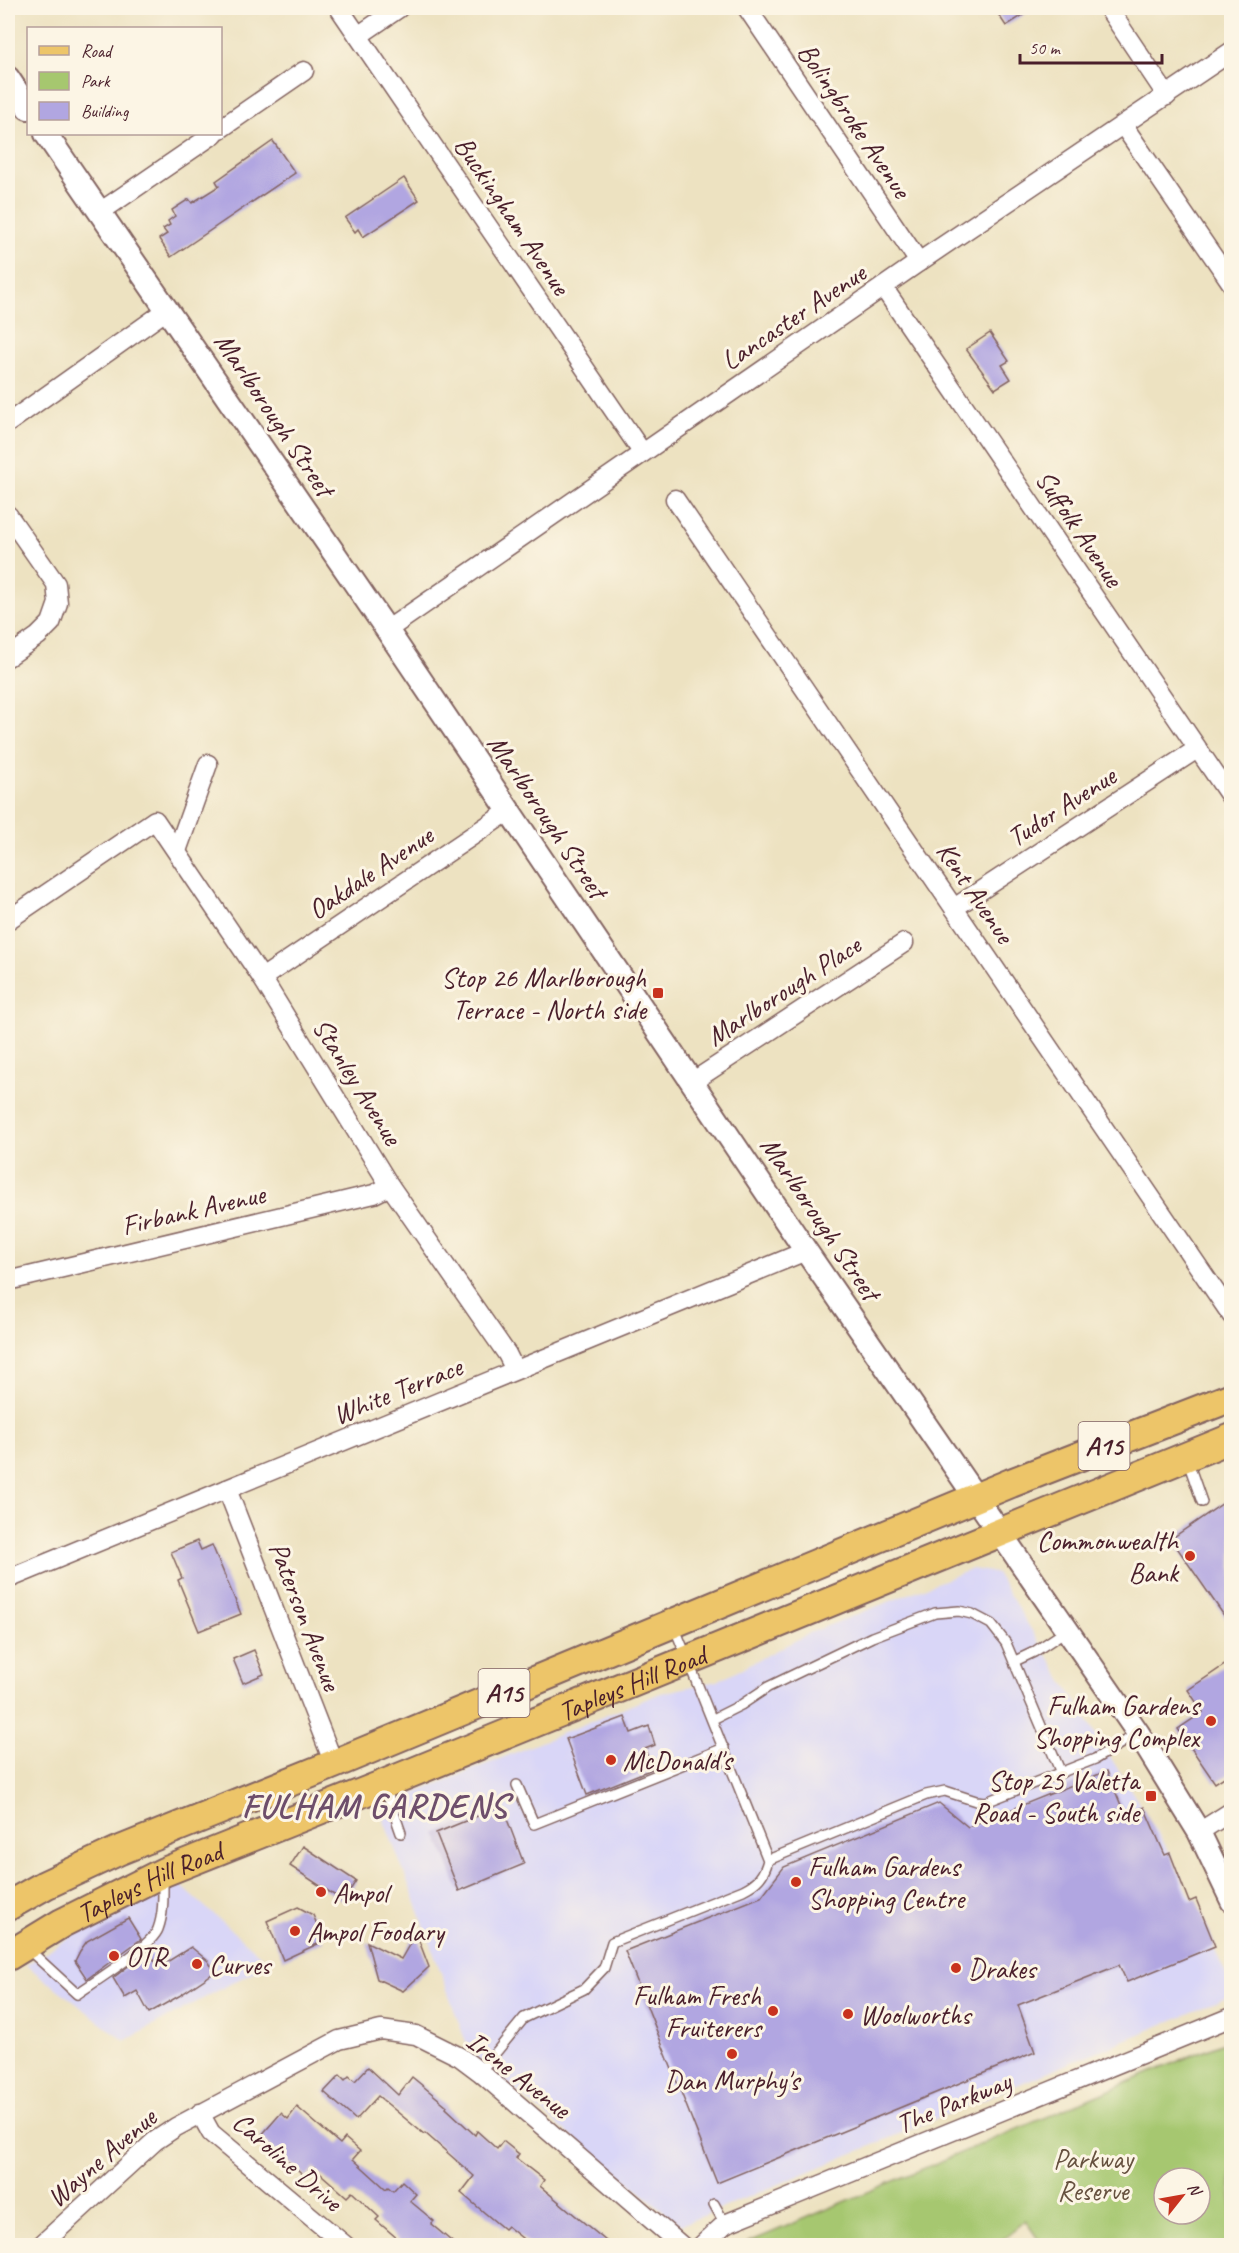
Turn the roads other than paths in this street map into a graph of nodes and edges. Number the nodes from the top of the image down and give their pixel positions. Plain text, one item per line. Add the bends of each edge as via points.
1 (339, 8) edge
2 (399, 8) edge
3 (747, 8) edge
4 (1108, 8) edge
5 (358, 36) junction
6 (1232, 51) edge
7 (304, 71) dead end
8 (8, 78) edge
9 (1167, 96) junction
10 (27, 106) edge
11 (1123, 125) junction
12 (222, 128) edge
13 (47, 135) edge
14 (213, 135) edge
15 (100, 212) junction
16 (919, 262) junction
17 (1232, 284) edge
18 (883, 287) junction
19 (167, 310) junction
20 (8, 423) edge
21 (642, 452) junction
22 (675, 499) dead end
23 (8, 515) edge
24 (387, 630) junction
25 (8, 657) edge
26 (1197, 749) junction
27 (208, 764) dead end
28 (1232, 799) edge
29 (509, 811) junction
30 (177, 851) junction
31 (954, 908) junction
32 (8, 921) edge
33 (904, 942) dead end
34 (261, 978) junction
35 (692, 1082) junction
36 (390, 1186) junction
37 (806, 1251) junction
38 (8, 1281) edge
39 (1232, 1316) edge
40 (515, 1370) junction
41 (1232, 1397) edge
42 (1232, 1438) edge
43 (1186, 1456) junction
44 (227, 1489) junction
45 (977, 1497) junction
46 (1202, 1502) dead end
47 (1001, 1532) junction
48 (8, 1579) edge
49 (674, 1623) junction
50 (1067, 1630) junction
51 (689, 1660) junction
52 (1015, 1661) junction
53 (712, 1719) junction
54 (1138, 1733) junction
55 (724, 1748) junction
56 (334, 1764) junction
57 (1060, 1773) junction
58 (384, 1784) junction
59 (517, 1785) dead end
60 (1232, 1811) edge
61 (1199, 1832) junction
62 (401, 1833) dead end
63 (768, 1860) junction
64 (164, 1872) junction
65 (1232, 1901) edge
66 (8, 1906) edge
67 (16, 1951) edge
68 (1232, 2017) edge
69 (480, 2072) junction
70 (200, 2113) junction
71 (714, 2204) dead end
72 (725, 2224) junction
73 (40, 2246) edge
74 (346, 2246) edge
75 (682, 2246) edge
76 (701, 2246) edge

1 - 5 street, Buckingham Avenue
2 - 5 street
3 - 16 street, Bolingbroke Avenue
4 - 9 street
5 - 21 street, Buckingham Avenue
6 - 9 street, Lancaster Avenue
7 - 12 street
8 - 10 street
9 - 11 street, Lancaster Avenue
11 - 16 street, Lancaster Avenue
11 - 17 street
13 - 15 street, Marlborough Street
14 - 15 street
15 - 19 street, Marlborough Street
16 - 18 street, Lancaster Avenue
18 - 21 street, Lancaster Avenue
18 - 26 street, Suffolk Avenue
19 - 20 street
19 - 24 street, Marlborough Street
21 - 24 street, Lancaster Avenue
22 - 31 street, Kent Avenue
23 - 25 street via 56,584 58,603 51,623
24 - 29 street, Marlborough Street
26 - 28 street, Suffolk Avenue
26 - 31 street, Tudor Avenue
27 - 30 street
29 - 34 street, Oakdale Avenue
29 - 35 street, Marlborough Street
30 - 32 street, Stanley Avenue via 155,820
30 - 34 street, Stanley Avenue
31 - 39 street, Kent Avenue
33 - 35 street, Marlborough Place
34 - 36 street, Stanley Avenue
35 - 37 street, Marlborough Street
36 - 38 street, Firbank Avenue via 374,1194
36 - 40 street, Stanley Avenue
37 - 40 street, White Terrace
37 - 45 street, Marlborough Street
40 - 44 street, White Terrace
41 - 45 main road, Tapleys Hill Road / A15
42 - 43 main road, Tapleys Hill Road / A15
43 - 46 lane
43 - 47 main road, Tapleys Hill Road / A15
44 - 48 street, White Terrace
44 - 56 street, Paterson Avenue
45 - 47 street, Marlborough Street
45 - 49 main road, Tapleys Hill Road / A15
47 - 50 street, Marlborough Street
47 - 51 main road, Tapleys Hill Road / A15
49 - 51 lane
49 - 56 main road, Tapleys Hill Road / A15
50 - 52 lane
50 - 54 street, Marlborough Street
51 - 53 lane
51 - 58 main road, Tapleys Hill Road / A15
52 - 53 lane via 991,1624 972,1614 944,1611 872,1637
52 - 57 lane
53 - 55 lane
54 - 57 lane via 1099,1757
54 - 61 street, Marlborough Street
55 - 59 lane via 534,1824
55 - 63 lane
56 - 66 main road, Tapleys Hill Road / A15 via 118,1851
57 - 63 lane via 986,1802 945,1791 926,1795
58 - 62 lane
58 - 64 main road, Tapleys Hill Road / A15
60 - 61 street
61 - 65 street, Marlborough Street
63 - 69 lane via 764,1874 749,1887 612,1942 604,1968 584,1989 524,2018
64 - 67 main road, Tapleys Hill Road / A15 via 62,1923
64 - 67 lane via 158,1932 145,1946 77,1994
68 - 72 street, The Parkway
69 - 70 street, Irene Avenue via 416,2035 381,2030 339,2040
69 - 75 street, Irene Avenue
70 - 73 street, Wayne Avenue via 155,2141
70 - 74 street, Caroline Drive via 211,2133
71 - 72 lane
72 - 76 street, The Parkway

